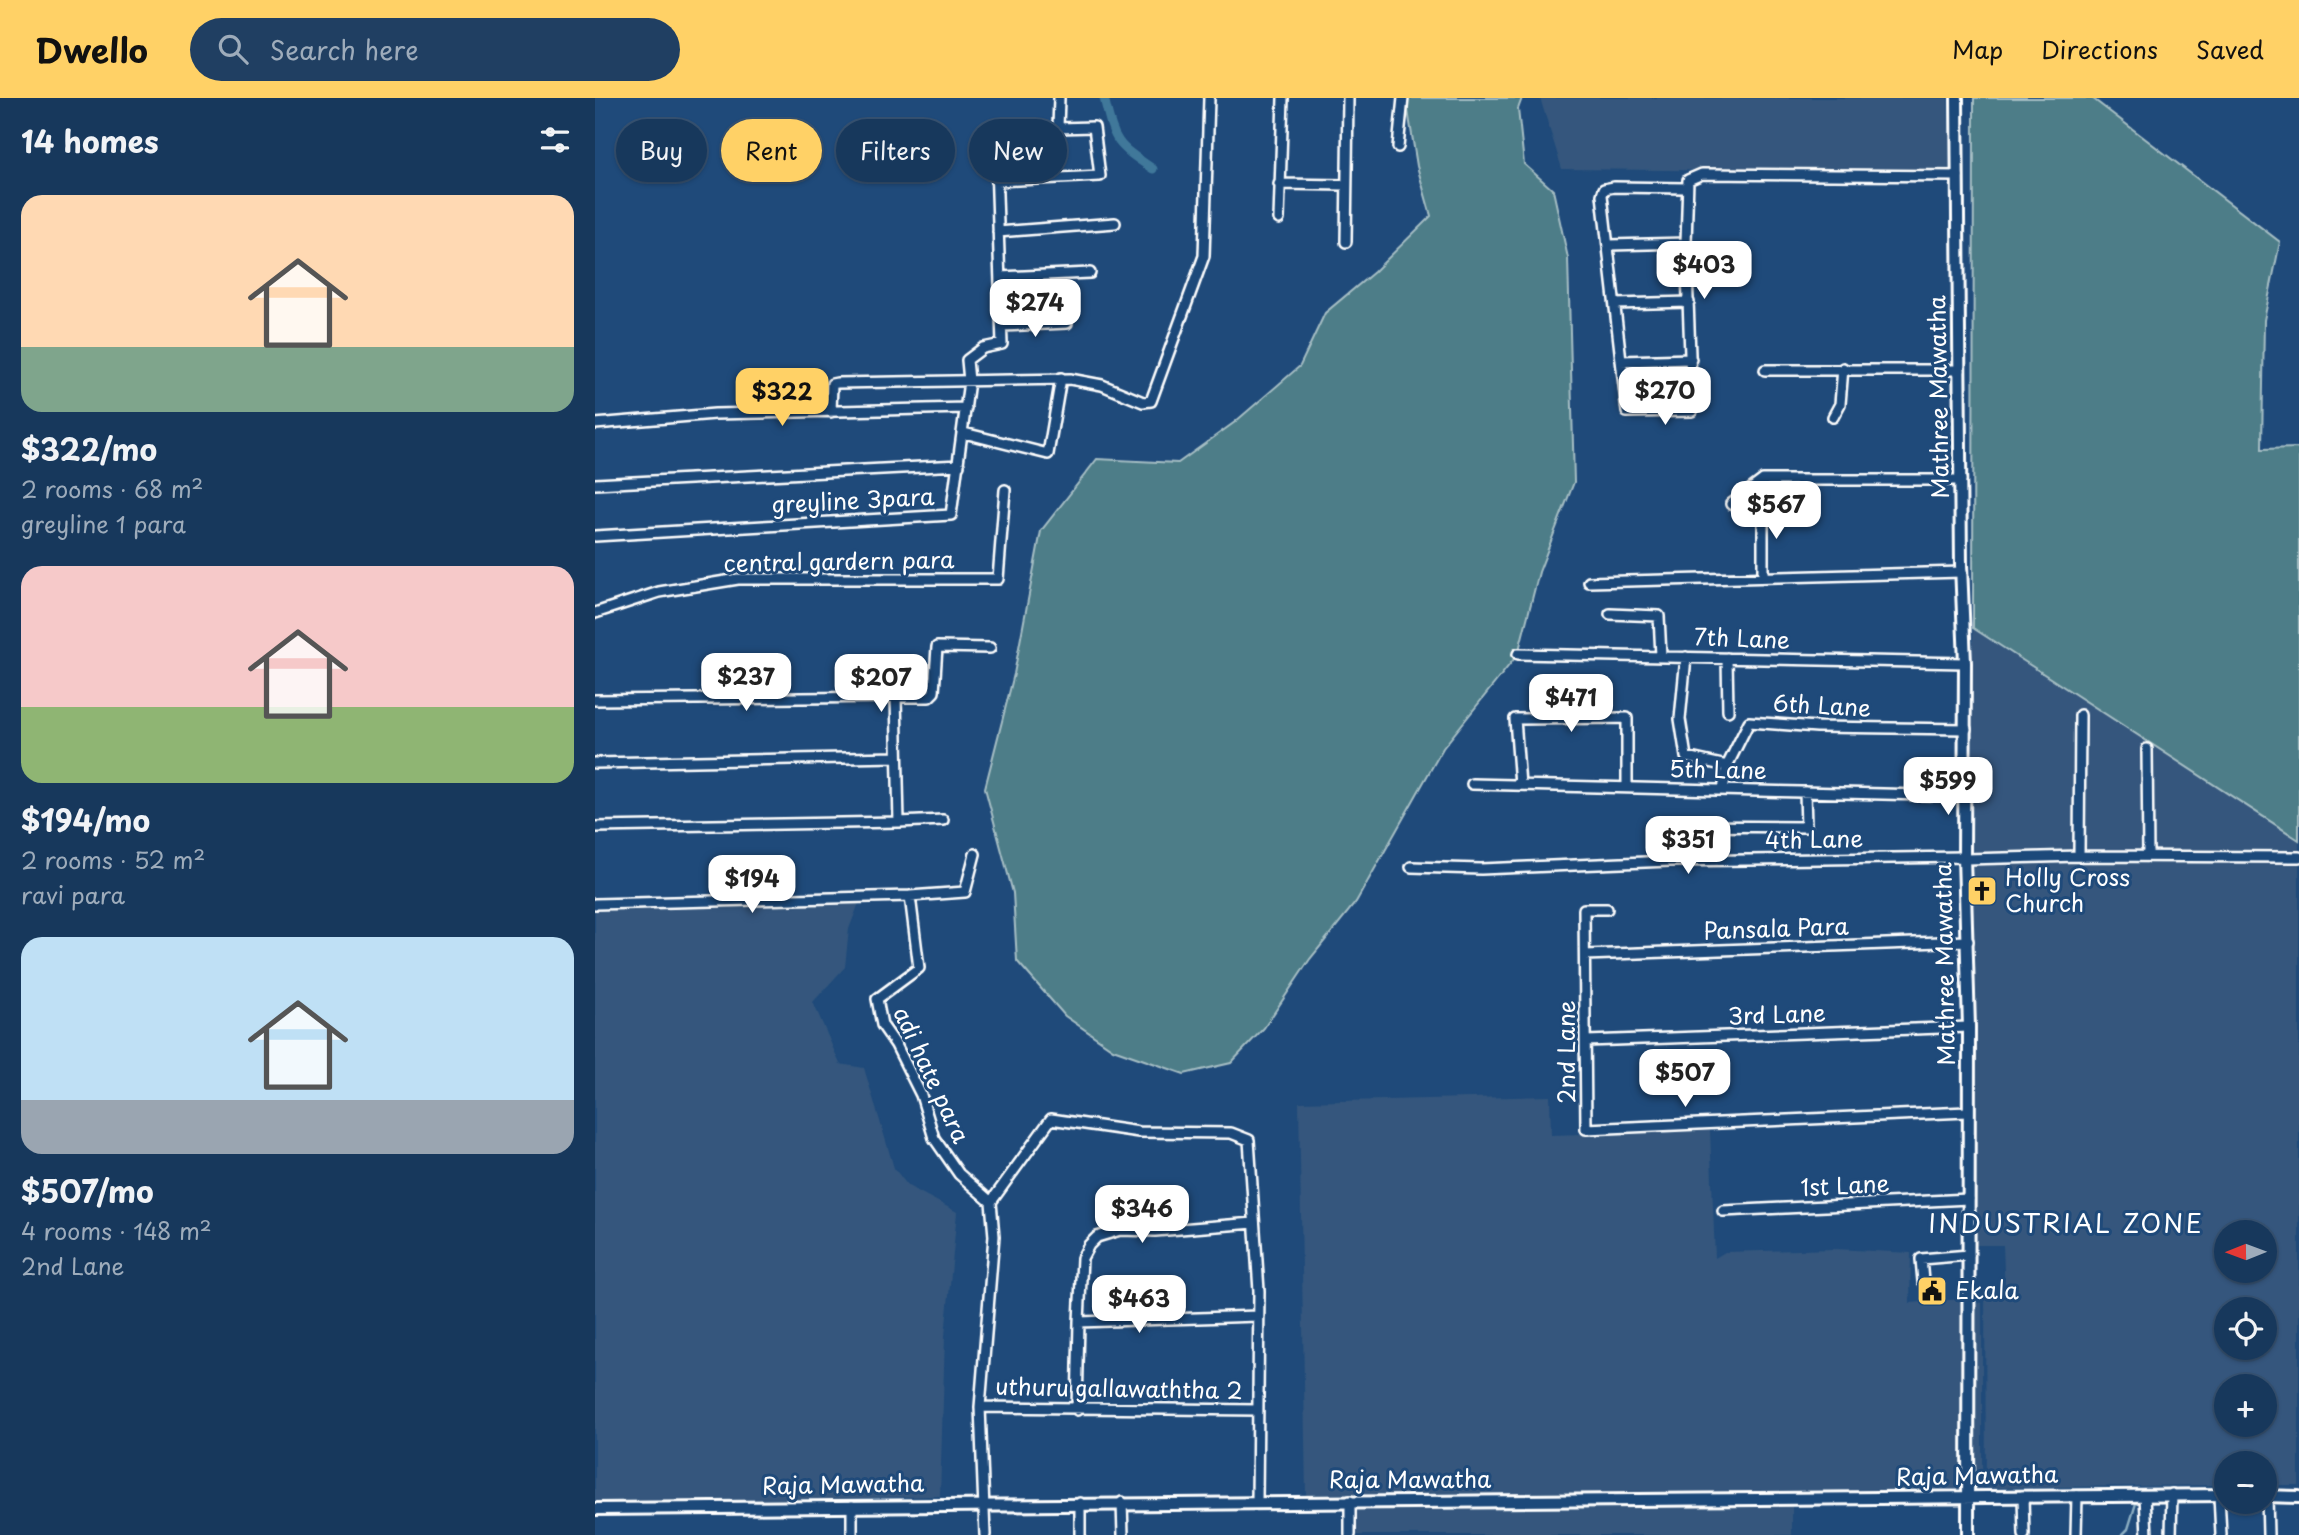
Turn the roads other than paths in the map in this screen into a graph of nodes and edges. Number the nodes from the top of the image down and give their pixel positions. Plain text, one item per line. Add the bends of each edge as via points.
1 (1059, 98) edge
2 (1209, 98) edge
3 (1283, 98) edge
4 (1347, 98) edge
5 (1403, 98) edge
6 (1957, 98) edge
7 (1058, 119) edge
8 (1067, 128) edge
9 (1398, 147) dead end
10 (1958, 176) junction
11 (1067, 178) edge
12 (997, 182) edge
13 (1279, 184) junction
14 (1345, 185) junction
15 (1686, 188) junction
16 (1279, 219) dead end
17 (1115, 223) dead end
18 (998, 232) junction
19 (1346, 242) dead end
20 (1686, 243) junction
21 (1610, 245) junction
22 (1090, 273) dead end
23 (1000, 278) junction
24 (1689, 302) junction
25 (1616, 304) junction
26 (1067, 323) dead end
27 (1002, 326) junction
28 (1691, 359) junction
29 (1622, 361) junction
30 (1843, 368) junction
31 (1765, 370) dead end
32 (1960, 370) junction
33 (1061, 379) junction
34 (969, 381) junction
35 (966, 408) junction
36 (831, 412) junction
37 (1833, 417) dead end
38 (595, 424) edge
39 (964, 433) junction
40 (959, 465) junction
41 (1763, 480) junction
42 (1961, 480) junction
43 (595, 484) edge
44 (1005, 490) dead end
45 (1731, 504) dead end
46 (595, 536) edge
47 (1962, 572) junction
48 (1763, 577) junction
49 (1589, 582) dead end
50 (595, 613) edge
51 (1610, 614) dead end
52 (990, 648) dead end
53 (1518, 653) dead end
54 (1661, 656) junction
55 (1686, 657) junction
56 (1727, 658) junction
57 (1965, 663) junction
58 (896, 697) junction
59 (595, 700) edge
60 (1728, 711) dead end
61 (2080, 715) dead end
62 (1966, 729) junction
63 (2147, 749) dead end
64 (897, 757) junction
65 (595, 763) edge
66 (1727, 766) junction
67 (1472, 784) dead end
68 (1520, 785) junction
69 (1627, 787) junction
70 (1723, 790) junction
71 (1805, 792) junction
72 (1964, 796) junction
73 (943, 820) dead end
74 (899, 821) junction
75 (1679, 826) dead end
76 (595, 827) edge
77 (975, 853) dead end
78 (2079, 856) junction
79 (2148, 856) junction
80 (2299, 857) edge
81 (1965, 858) junction
82 (1411, 867) dead end
83 (909, 896) junction
84 (595, 904) edge
85 (1607, 909) dead end
86 (1968, 941) junction
87 (1585, 955) junction
88 (1969, 1027) junction
89 (1587, 1041) junction
90 (1967, 1112) junction
91 (1969, 1199) junction
92 (991, 1202) junction
93 (1723, 1211) dead end
94 (1254, 1223) junction
95 (1969, 1255) junction
96 (1923, 1281) dead end
97 (1258, 1316) junction
98 (1079, 1322) junction
99 (980, 1407) junction
100 (1077, 1410) junction
101 (1258, 1410) junction
102 (2172, 1494) junction
103 (2214, 1495) edge
104 (2023, 1496) junction
105 (2077, 1496) junction
106 (2145, 1496) junction
107 (2277, 1496) edge
108 (2299, 1497) edge
109 (1966, 1498) junction
110 (1350, 1501) junction
111 (1122, 1502) junction
112 (1257, 1502) junction
113 (1080, 1503) junction
114 (985, 1504) junction
115 (852, 1506) junction
116 (595, 1509) edge
117 (2222, 1514) edge
118 (2267, 1514) edge
119 (852, 1535) edge
120 (985, 1535) edge
121 (1080, 1535) edge
122 (1123, 1535) edge
123 (1350, 1535) edge
124 (1968, 1535) edge
125 (2024, 1535) edge
126 (2076, 1535) edge
127 (2147, 1535) edge
128 (2171, 1535) edge
129 (2221, 1535) edge
130 (2268, 1535) edge

1 - 7 street
2 - 33 street via 1204,256 1151,401 1102,385
3 - 13 street
4 - 14 street
5 - 9 street
6 - 10 street, Mathree Mawatha
8 - 11 street via 1094,127 1100,176
10 - 15 street via 1702,174 1688,180
10 - 32 street, Mathree Mawatha
12 - 18 street
13 - 14 street
13 - 16 street
14 - 19 street
15 - 20 street
15 - 21 street via 1604,189
17 - 18 street
18 - 23 street
20 - 21 street
20 - 24 street
21 - 25 street
22 - 23 street
23 - 27 street
24 - 25 street
24 - 28 street
25 - 29 street
26 - 27 street
27 - 34 street, greyline 3para via 1002,344 983,348 967,360
28 - 29 street
28 - 29 street via 1692,411 1631,412 1625,408
30 - 31 street
30 - 32 street
30 - 37 street via 1840,404
32 - 42 street, Mathree Mawatha
33 - 34 street
33 - 39 street via 1048,454
34 - 35 street, greyline 3para
34 - 36 street via 832,384
35 - 36 street
35 - 39 street, greyline 3para
36 - 38 street via 666,416
39 - 40 street, greyline 3para
40 - 43 street
40 - 46 street, greyline 3para via 951,515
41 - 42 street
41 - 45 street
41 - 48 street
42 - 47 street, Mathree Mawatha
44 - 50 street, central gardern para via 998,579 738,579 659,592
47 - 48 street
47 - 57 street, Mathree Mawatha
48 - 49 street
51 - 54 street via 1659,616
52 - 58 street via 937,648 934,692 929,697
53 - 54 street, 7th Lane
54 - 55 street, 7th Lane
55 - 56 street, 7th Lane
55 - 66 street via 1680,719 1686,757
56 - 57 street, 7th Lane
56 - 60 street
57 - 62 street, Mathree Mawatha
58 - 59 street
58 - 64 street
61 - 78 street
62 - 66 street, 6th Lane via 1749,722
62 - 72 street, Mathree Mawatha
63 - 79 street
64 - 65 street
64 - 74 street
66 - 70 street, 6th Lane
67 - 68 street, 5th Lane
68 - 69 street, 5th Lane
68 - 69 street via 1515,719 1627,718
69 - 70 street, 5th Lane
70 - 71 street, 5th Lane
71 - 72 street, 5th Lane
71 - 75 street via 1806,827
72 - 81 street, Mathree Mawatha
73 - 74 street
74 - 76 street
77 - 83 street via 965,892
78 - 79 street, 4th Lane
78 - 81 street, 4th Lane
79 - 80 street, 4th Lane
81 - 82 street, 4th Lane
81 - 86 street, Mathree Mawatha
83 - 84 street
83 - 92 street, adi hate para via 919,968 877,999 876,1007 921,1095 934,1138 959,1174
85 - 87 street, 2nd Lane via 1584,909
86 - 87 street, Pansala Para
86 - 88 street, Mathree Mawatha
87 - 89 street, 2nd Lane
88 - 89 street, 3rd Lane
88 - 90 street, Mathree Mawatha
89 - 90 street, 2nd Lane via 1586,1129
90 - 91 street, Mathree Mawatha
91 - 93 street, 1st Lane
91 - 95 street, Mathree Mawatha
92 - 94 street via 1051,1119 1139,1132 1231,1133 1249,1140
92 - 99 street, uthuru gallawaththa 2 via 994,1236
94 - 97 street
94 - 98 street via 1120,1230 1097,1237 1082,1258
95 - 96 street via 1921,1259
95 - 109 street, Mathree Mawatha
97 - 98 street
97 - 101 street
98 - 100 street
99 - 100 street, uthuru gallawaththa 2
99 - 114 street, uthuru gallawaththa 2
100 - 101 street, uthuru gallawaththa 2
101 - 112 street
102 - 103 street, Raja Mawatha
102 - 106 street, Raja Mawatha
102 - 128 street
104 - 105 street, Raja Mawatha
104 - 109 street, Raja Mawatha
104 - 125 street
105 - 106 street, Raja Mawatha
105 - 126 street
106 - 127 street
107 - 108 street
109 - 110 street, Raja Mawatha
109 - 124 street, Mathree Mawatha
110 - 112 street, Raja Mawatha
110 - 123 street
111 - 112 street, Raja Mawatha
111 - 113 street, Raja Mawatha
111 - 122 street
113 - 114 street, Raja Mawatha
113 - 121 street
114 - 115 street, Raja Mawatha
114 - 120 street, uthuru gallawaththa 2
115 - 116 street, Raja Mawatha
115 - 119 street
117 - 129 street
118 - 130 street

